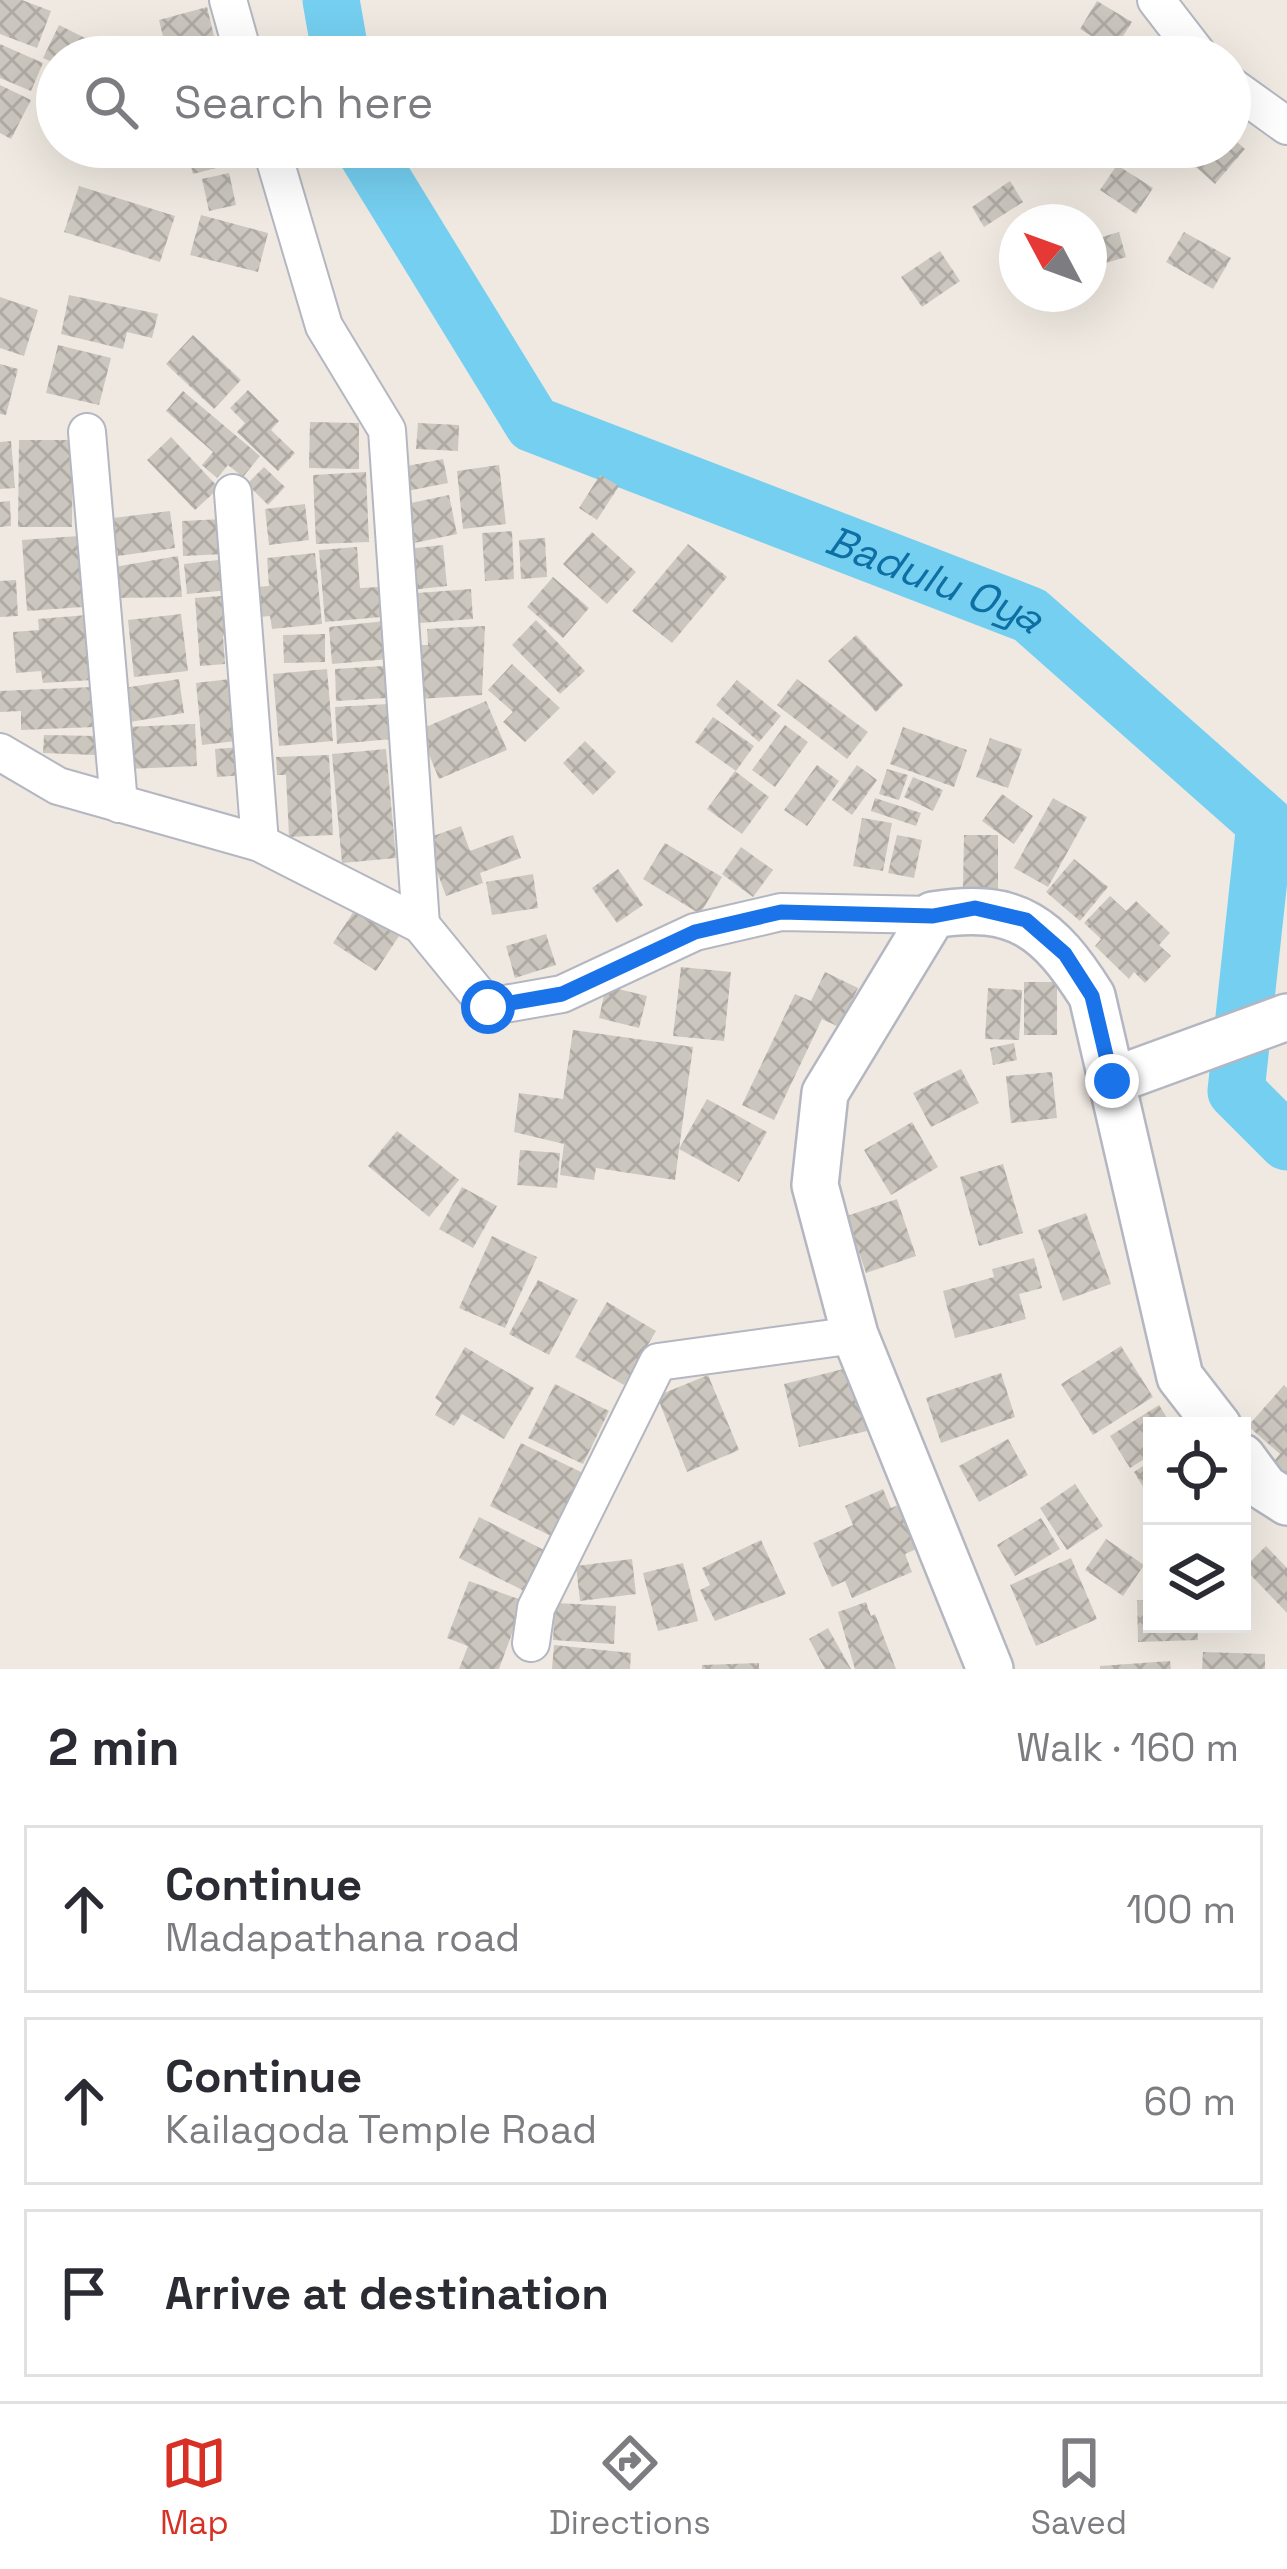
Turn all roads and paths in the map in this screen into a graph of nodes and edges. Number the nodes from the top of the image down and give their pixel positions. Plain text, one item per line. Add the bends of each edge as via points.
1 (228, 0) edge
2 (1156, 0) edge
3 (238, 36) edge
4 (1184, 36) edge
5 (1251, 100) edge
6 (1287, 126) edge
7 (277, 168) edge
8 (86, 432) dead end
9 (233, 493) dead end
10 (0, 752) edge
11 (118, 804) junction
12 (260, 843) junction
13 (933, 916) junction
14 (421, 925) junction
15 (1287, 1017) edge
16 (1112, 1081) junction
17 (855, 1335) junction
18 (1211, 1417) edge
19 (1251, 1469) edge
20 (1287, 1502) edge
21 (531, 1643) dead end
22 (990, 1669) edge

1 - 3 street
2 - 4 street
5 - 6 street
7 - 14 street via 324,326 386,430
8 - 11 street
9 - 12 street
10 - 11 street via 58,786
11 - 12 street
12 - 14 street
13 - 14 street via 781,912 695,932 562,994 488,1007
13 - 16 street via 975,908 1026,920 1065,954 1092,996
13 - 17 street via 825,1093 815,1185
15 - 16 street
16 - 18 street via 1180,1377
17 - 21 street via 658,1362 536,1608
17 - 22 street
19 - 20 street

